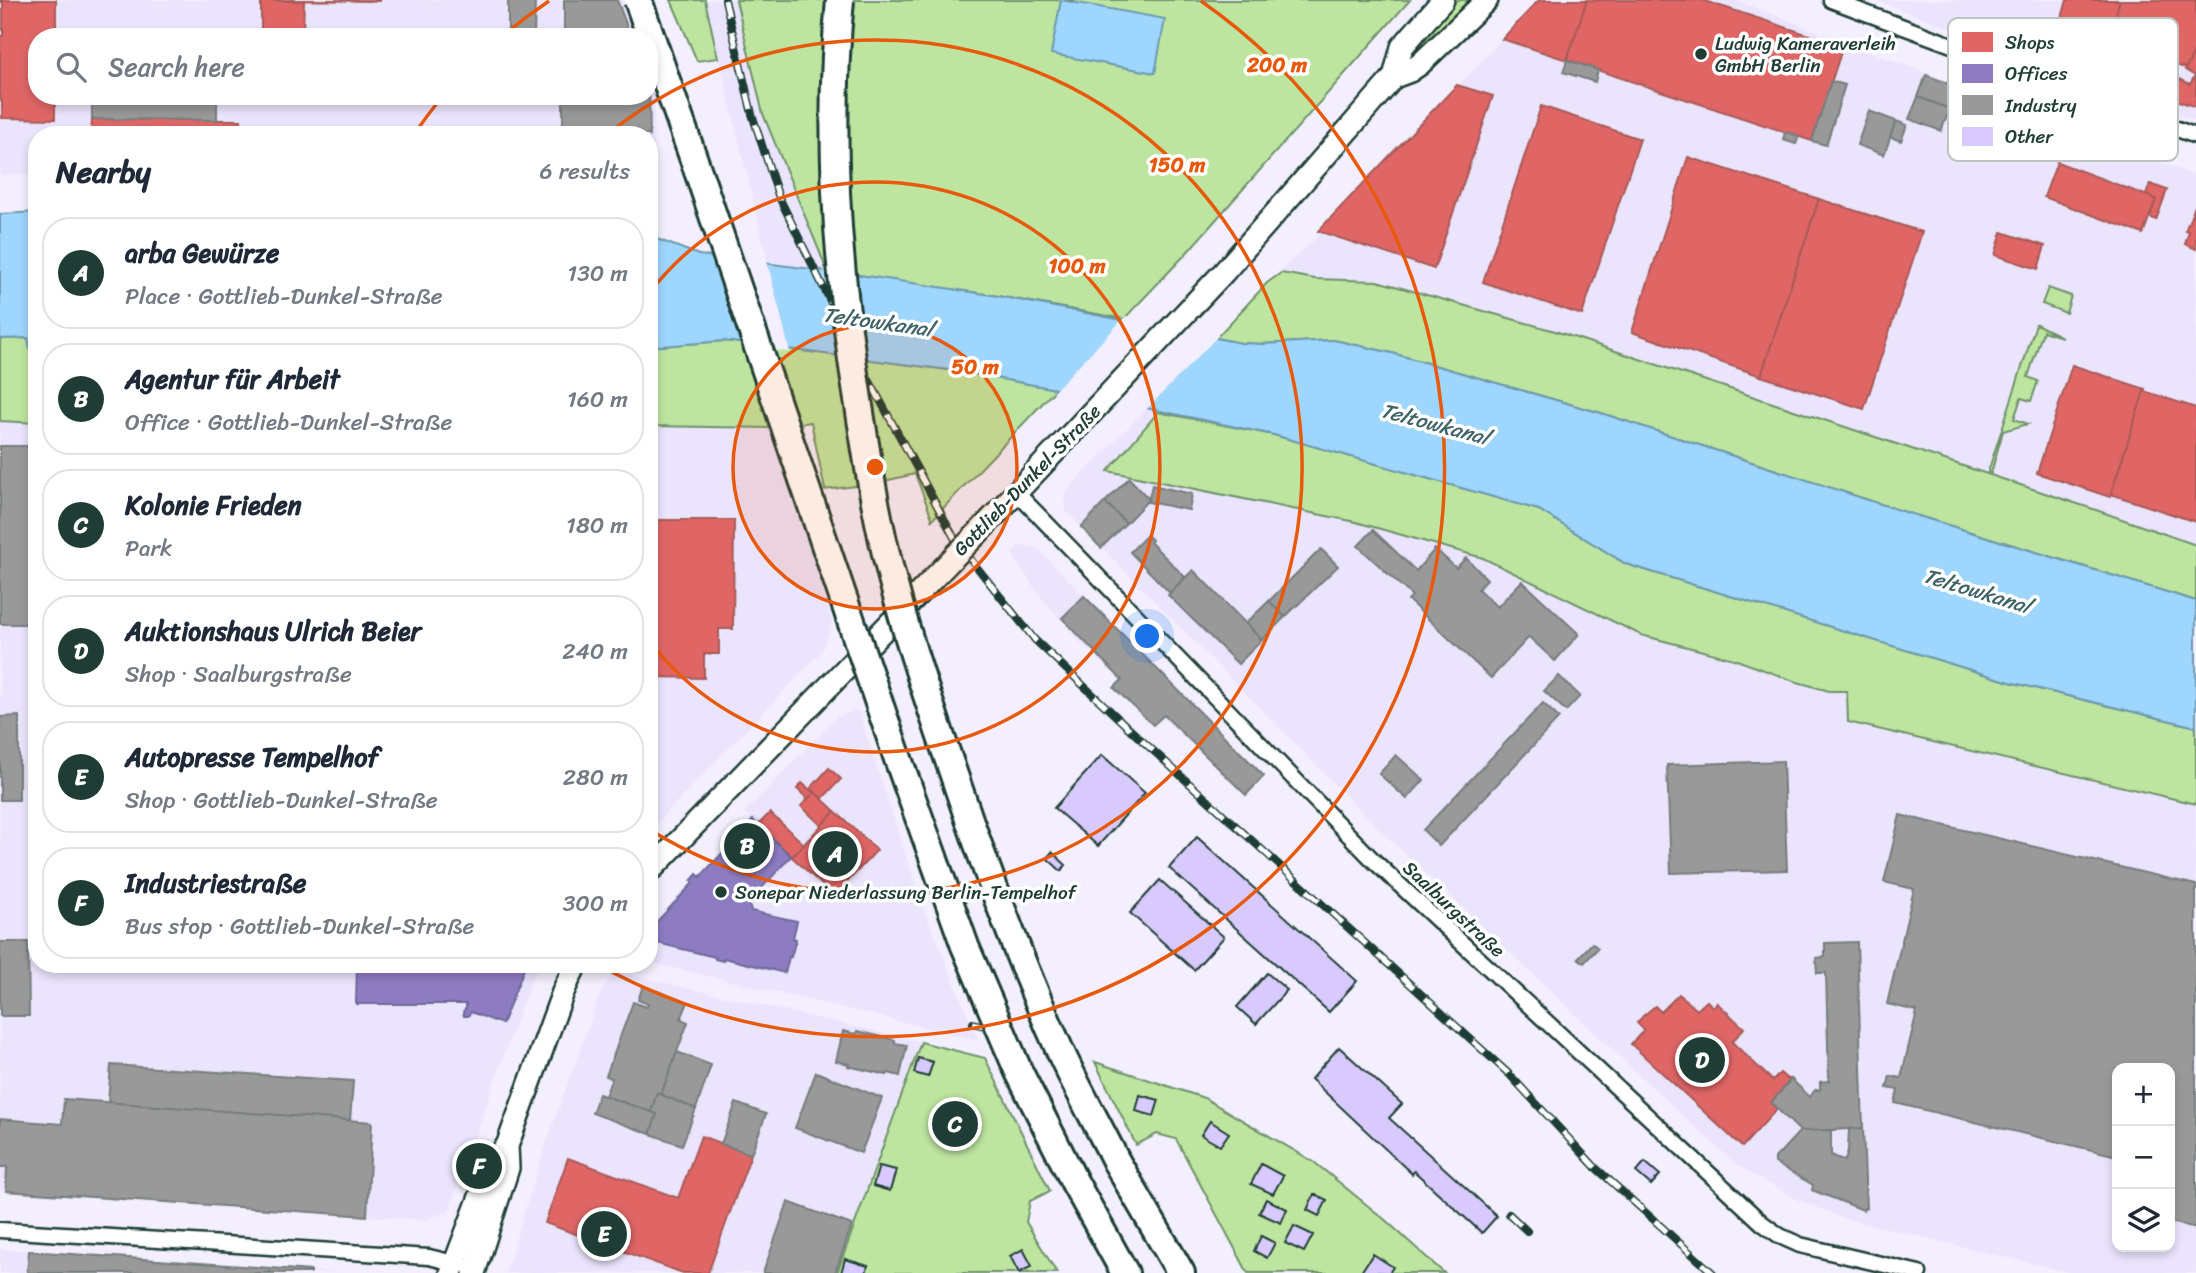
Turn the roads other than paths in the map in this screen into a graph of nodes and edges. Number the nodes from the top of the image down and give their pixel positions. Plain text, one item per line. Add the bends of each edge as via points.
1 (638, 0) edge
2 (840, 0) edge
3 (1443, 0) edge
4 (1487, 0) edge
5 (1831, 0) edge
6 (648, 28) edge
7 (1948, 44) edge
8 (658, 57) edge
9 (1394, 77) junction
10 (2178, 129) edge
11 (2196, 136) edge
12 (1016, 492) junction
13 (658, 863) edge
14 (572, 973) edge
15 (507, 1146) junction
16 (0, 1230) edge
17 (453, 1268) edge
18 (474, 1271) edge
19 (1125, 1273) edge
20 (1181, 1273) edge
21 (1919, 1273) edge

1 - 6 highway, bridge
2 - 20 highway, bridge via 833,110 840,262 871,484 892,579 923,685 1009,929 1062,1055
3 - 9 street, Gottlieb-Dunkel-Straße via 1402,47
4 - 9 street, Gottlieb-Dunkel-Straße via 1420,64
5 - 7 street
8 - 19 highway, bridge via 965,946 1018,1070
9 - 12 street, Gottlieb-Dunkel-Straße via 1224,272
10 - 11 street
12 - 13 street, Gottlieb-Dunkel-Straße, bridge
12 - 21 street, Saalburgstraße via 1373,860 1762,1223 1800,1245
14 - 15 street
15 - 17 street via 494,1160
15 - 18 street via 508,1168
16 - 17 street via 429,1257
17 - 18 street

